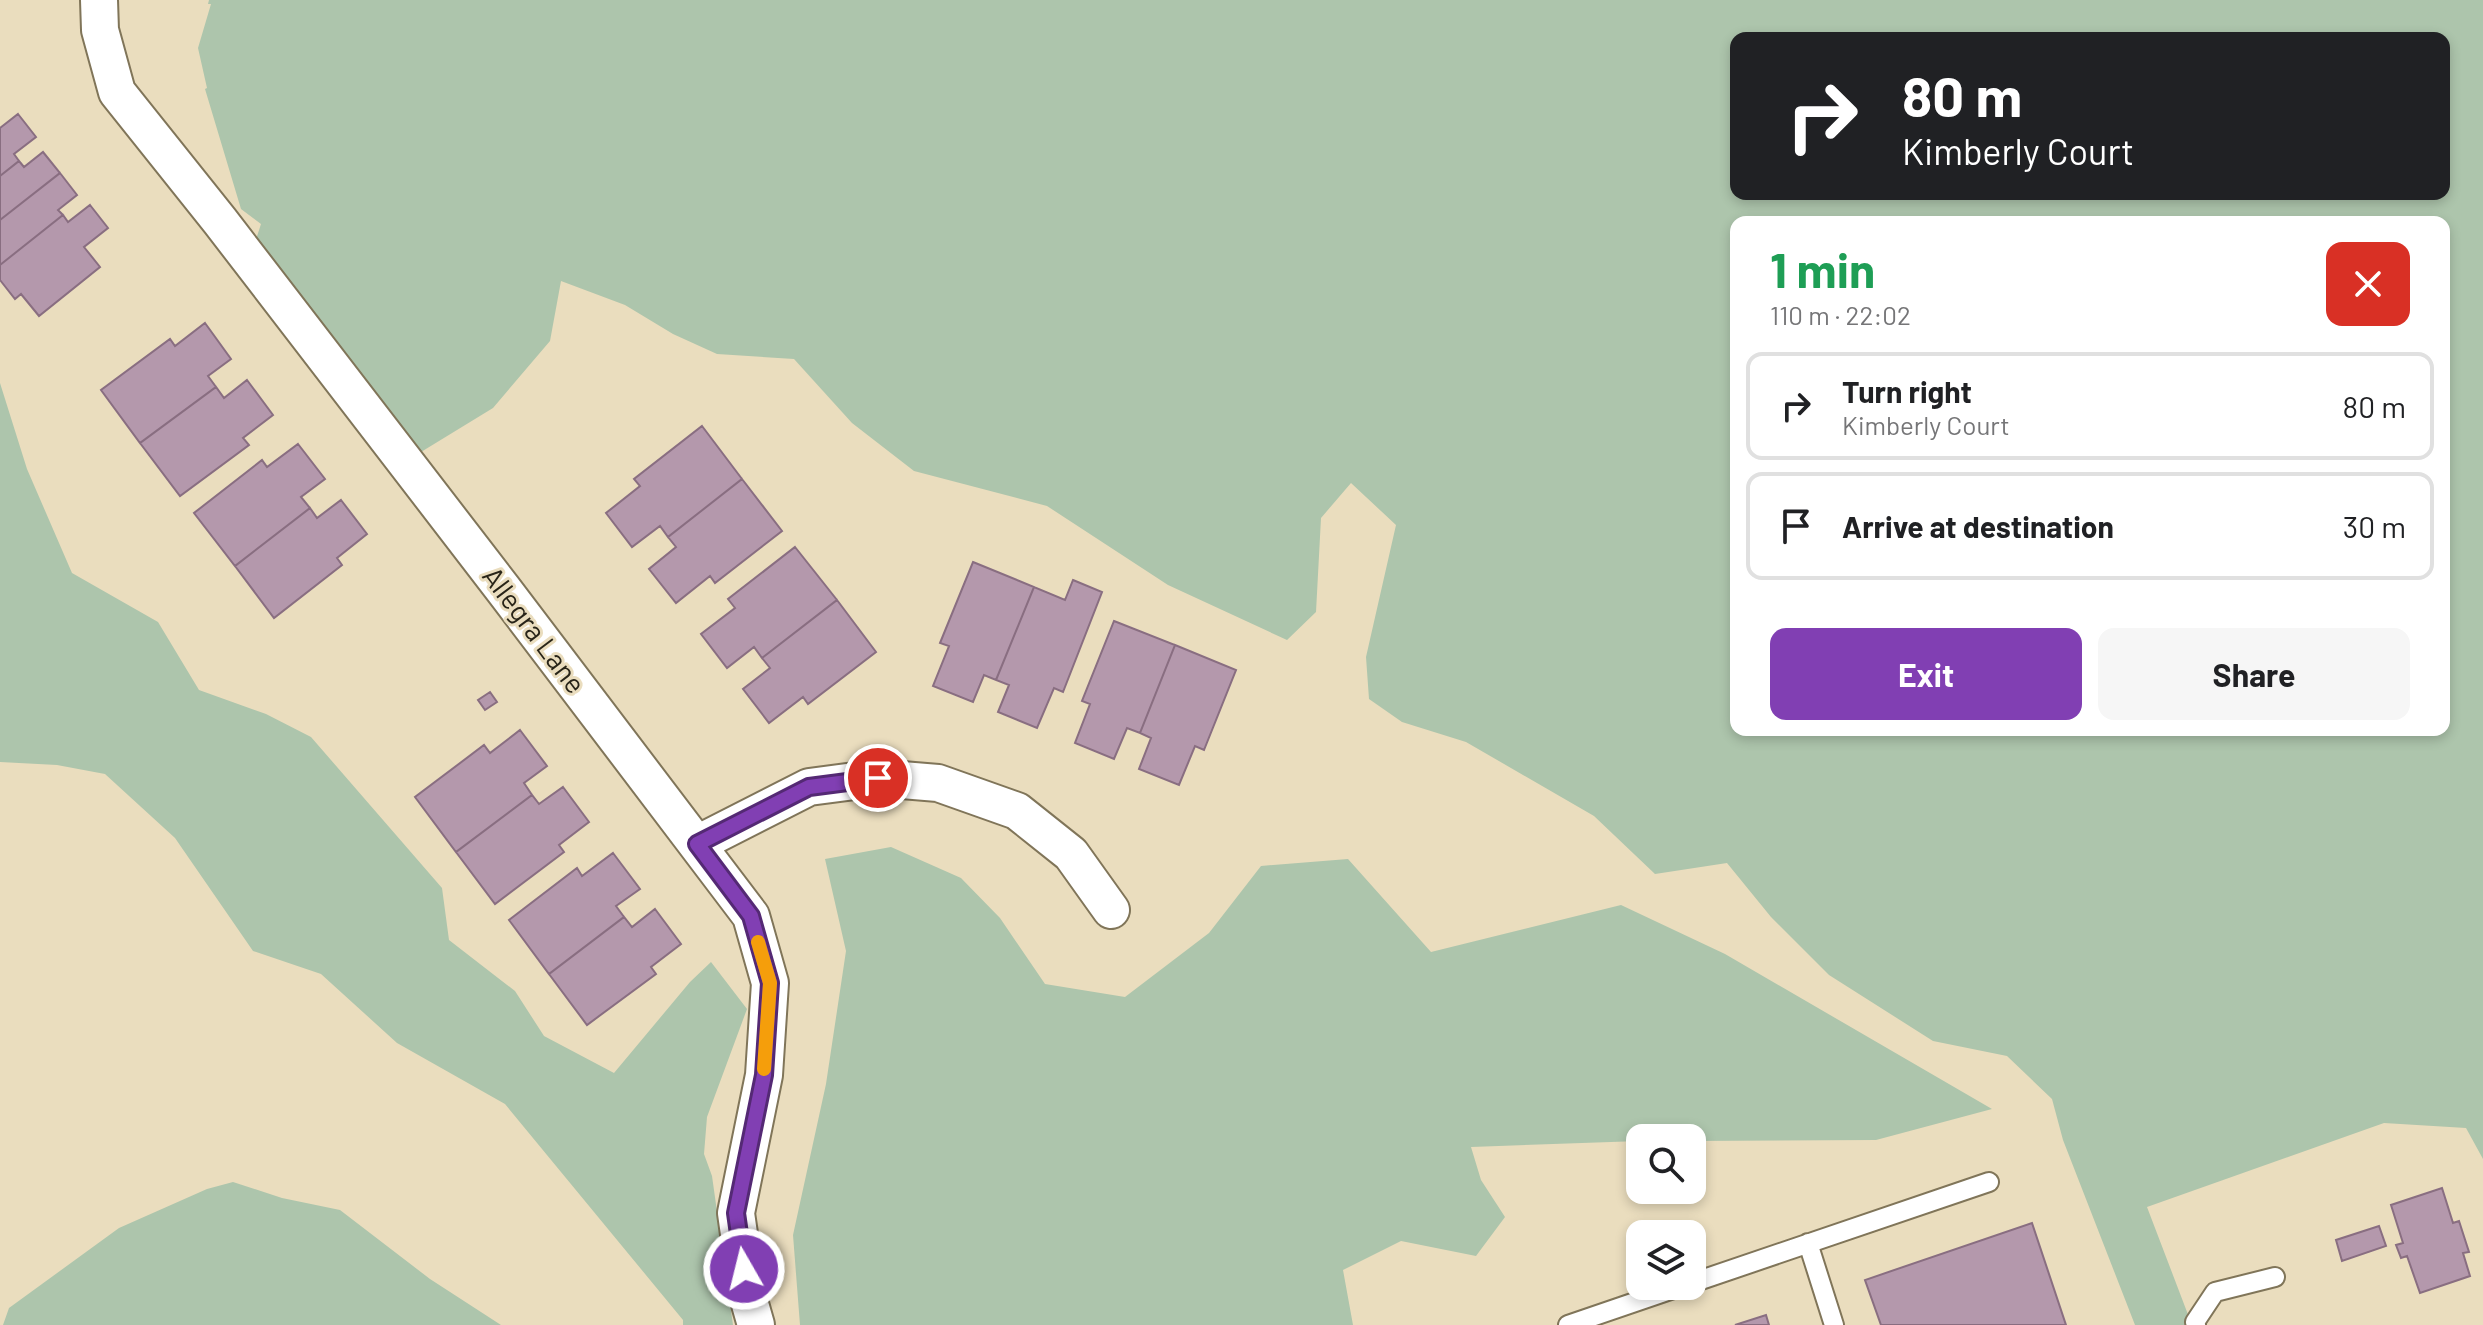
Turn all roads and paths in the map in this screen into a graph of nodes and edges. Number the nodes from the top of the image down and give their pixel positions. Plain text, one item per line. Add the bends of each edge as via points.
1 (99, 0) edge
2 (697, 844) junction
3 (1111, 910) dead end
4 (1989, 1182) dead end
5 (1808, 1243) junction
6 (2275, 1277) dead end
7 (1706, 1278) edge
8 (1641, 1300) edge
9 (756, 1325) edge
10 (1568, 1325) edge
11 (1834, 1325) edge
12 (2196, 1325) edge

1 - 2 street, Allegra Lane via 100,30 117,92
2 - 3 street via 809,787 878,778 938,783 1017,811 1071,854
2 - 9 street, Allegra Lane via 751,916 770,983 764,1075 736,1213
4 - 5 lane
5 - 7 lane
5 - 11 lane
6 - 12 lane via 2215,1292
8 - 10 lane

